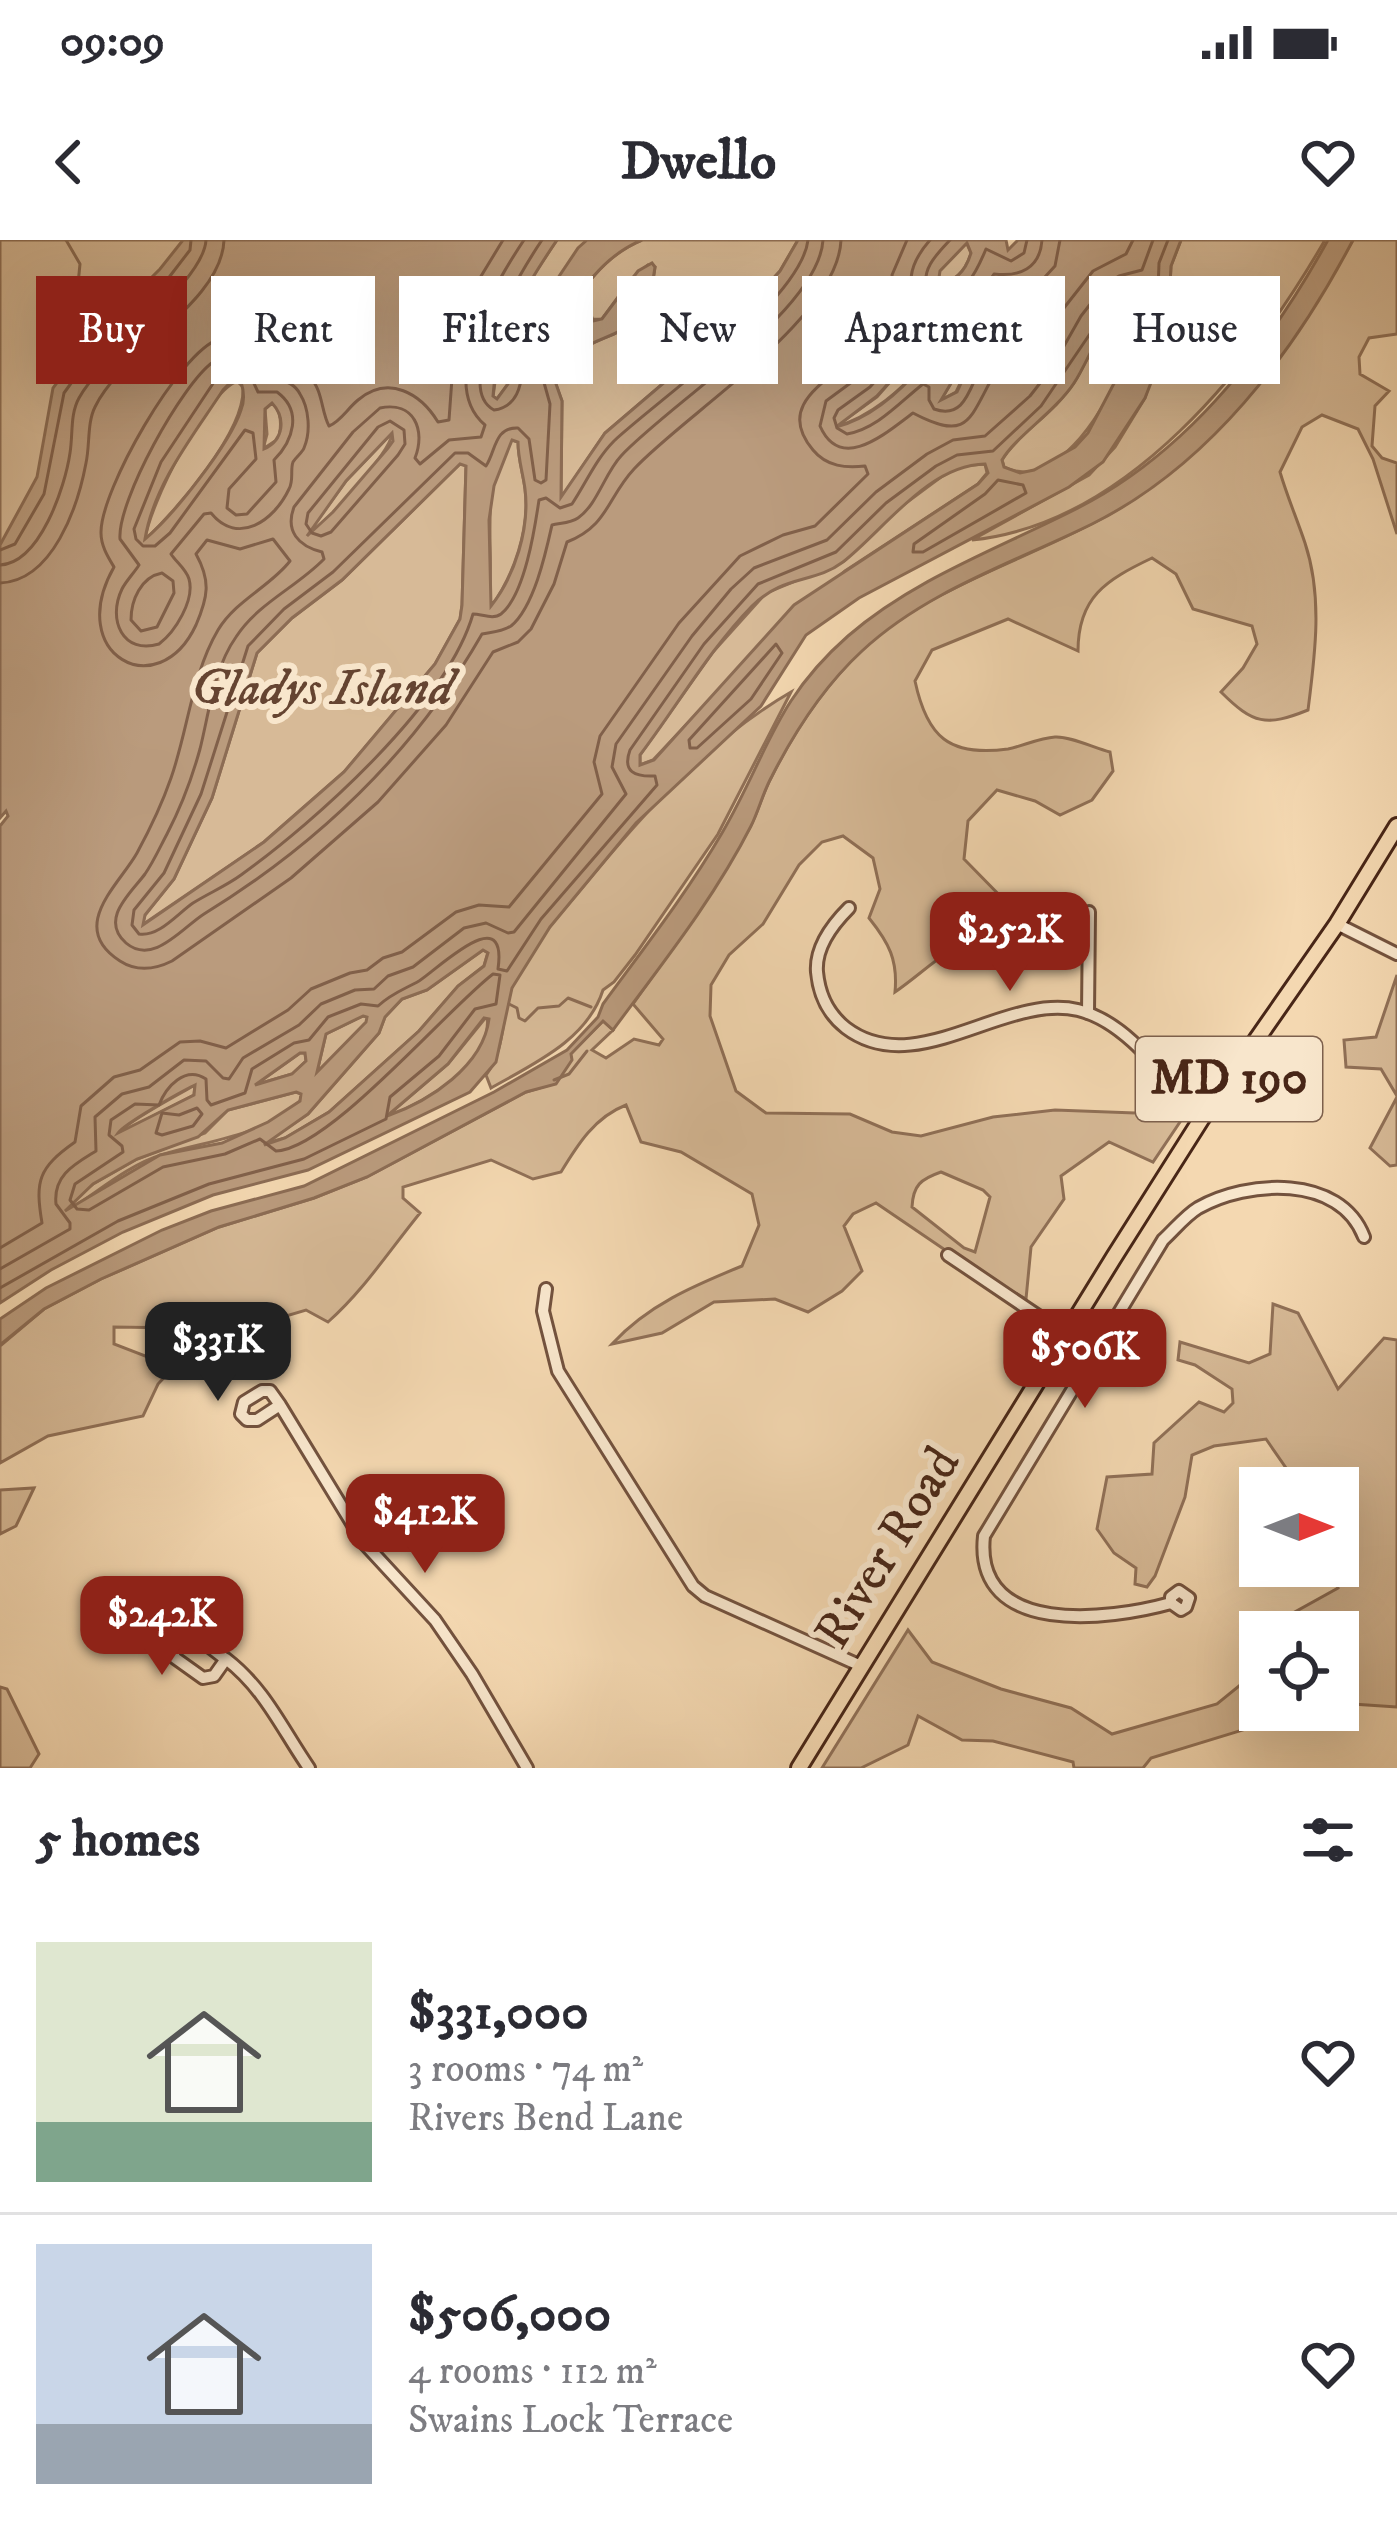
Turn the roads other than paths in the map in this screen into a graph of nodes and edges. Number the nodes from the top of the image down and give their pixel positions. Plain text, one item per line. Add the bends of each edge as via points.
1 (1397, 826) edge
2 (849, 908) dead end
3 (1089, 912) dead end
4 (1337, 924) junction
5 (1397, 954) edge
6 (1088, 1013) junction
7 (1202, 1118) junction
8 (1364, 1237) dead end
9 (948, 1255) dead end
10 (546, 1288) dead end
11 (1068, 1336) junction
12 (1093, 1353) junction
13 (280, 1405) dead end
14 (1171, 1603) dead end
15 (226, 1660) junction
16 (861, 1666) junction
17 (309, 1768) edge
18 (527, 1768) edge
19 (799, 1768) edge

1 - 4 main road, River Road / MD 190
2 - 6 street via 828,931 817,973 826,1005 852,1033 907,1044 1039,1010
3 - 6 street
4 - 5 street
4 - 7 main road, River Road / MD 190
6 - 7 street via 1124,1035
7 - 11 main road, River Road / MD 190
8 - 12 street via 1358,1221 1302,1190 1237,1192 1196,1210 1163,1240
9 - 11 street
10 - 16 street via 548,1340 566,1388 694,1586
11 - 12 street
11 - 16 main road, River Road / MD 190
12 - 14 street via 987,1528 985,1568 1010,1600 1044,1612 1104,1617
13 - 18 street via 364,1543 435,1621
15 - 15 street via 188,1630 170,1643 175,1658 203,1678
15 - 17 street via 265,1696
16 - 19 main road, River Road / MD 190

